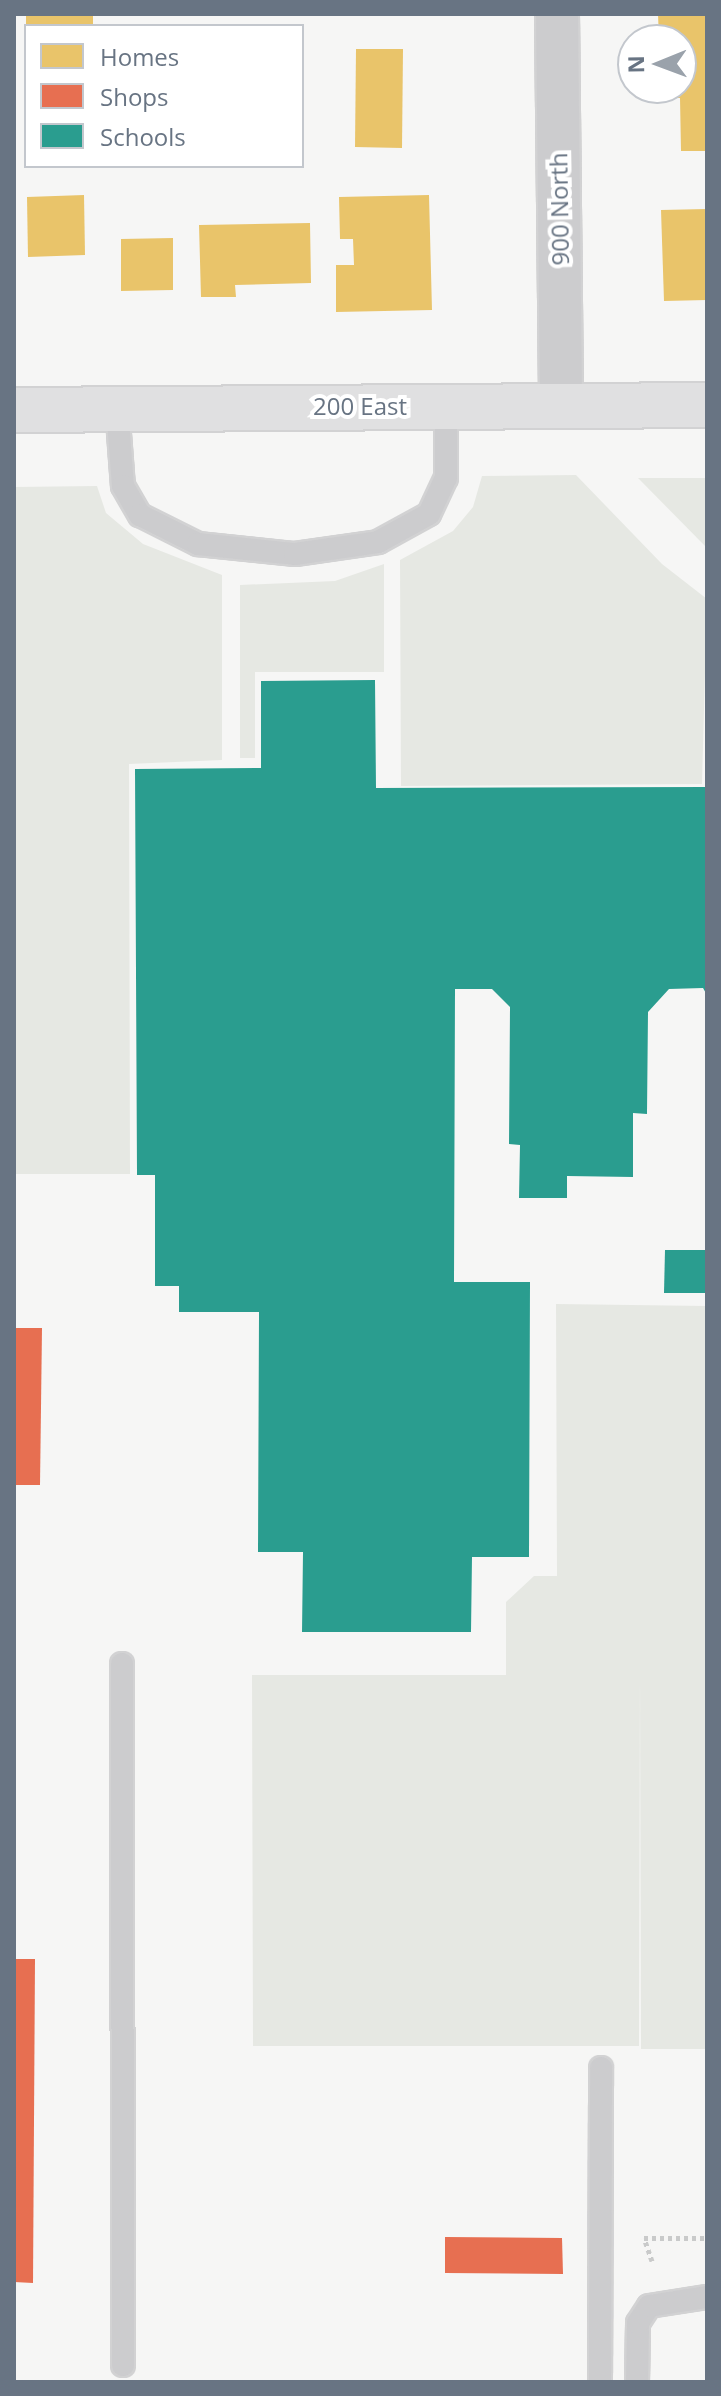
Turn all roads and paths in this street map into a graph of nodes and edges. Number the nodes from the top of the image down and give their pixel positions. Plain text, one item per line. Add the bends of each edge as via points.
1 (557, 14) edge
2 (561, 404) junction
3 (707, 405) edge
4 (446, 406) junction
5 (117, 407) junction
6 (14, 410) edge
7 (122, 1664) dead end
8 (601, 2068) dead end
9 (707, 2238) edge
10 (652, 2261) dead end
11 (707, 2297) edge
12 (123, 2365) dead end
13 (600, 2382) edge
14 (637, 2382) edge

1 - 2 street, 900 North
2 - 3 main road, 200 East
2 - 4 main road, 200 East
4 - 5 main road, 200 East
4 - 5 lane via 446,478 429,514 378,542 295,554 198,544 140,515 123,486
5 - 6 main road, 200 East
7 - 12 lane
8 - 13 lane
9 - 10 path via 644,2238
11 - 14 lane via 649,2306 638,2323

